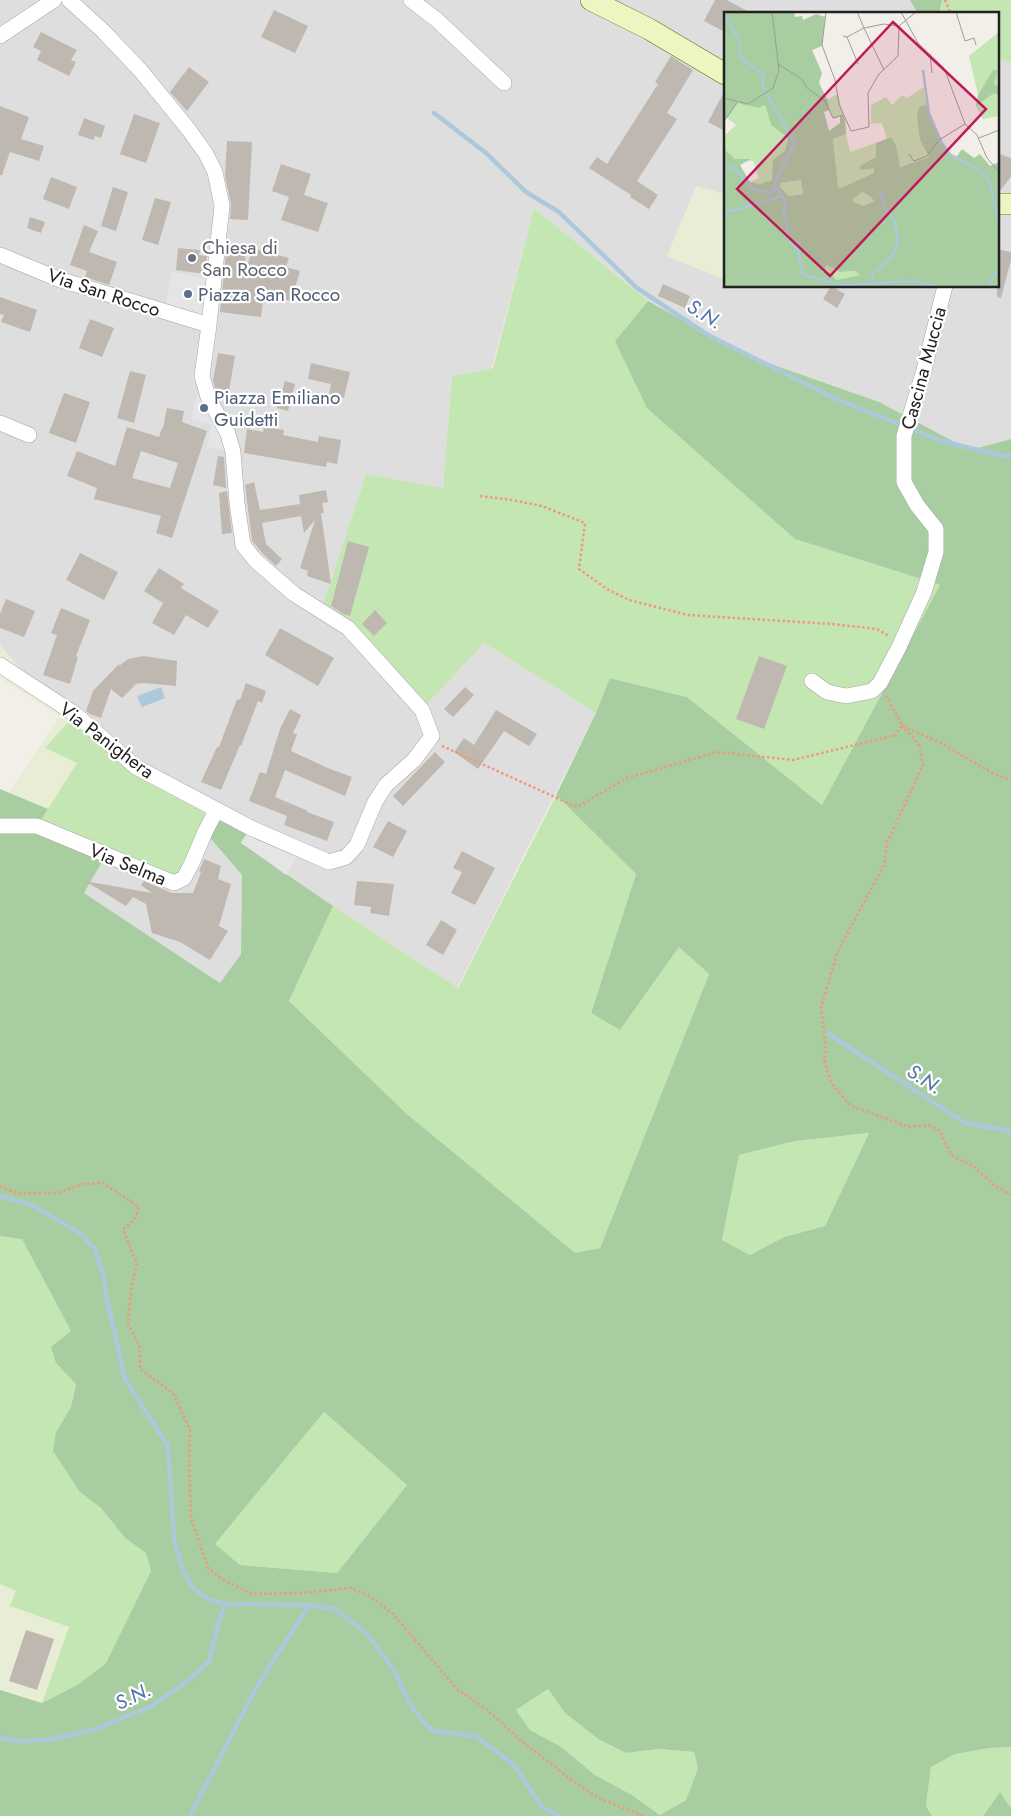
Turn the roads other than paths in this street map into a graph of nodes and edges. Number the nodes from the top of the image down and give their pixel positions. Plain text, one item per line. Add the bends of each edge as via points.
1 (54, 0) edge
2 (69, 0) edge
3 (411, 0) edge
4 (591, 0) edge
5 (0, 36) edge
6 (724, 73) edge
7 (504, 84) dead end
8 (998, 204) edge
9 (1011, 204) edge
10 (0, 254) edge
11 (944, 288) edge
12 (209, 325) junction
13 (0, 423) edge
14 (29, 435) dead end
15 (0, 665) edge
16 (812, 681) dead end
17 (216, 811) junction
18 (0, 826) edge

1 - 5 street
2 - 12 street via 141,71 206,154 215,172 222,206
3 - 7 street via 437,20
4 - 6 street via 649,29
8 - 9 street
10 - 12 street, Via San Rocco via 58,279
11 - 16 street, Cascina Muccia via 904,436 904,482 936,529 936,552 924,592 902,642 880,683 872,691 846,696 827,692
12 - 17 street, Via Panighera via 202,376 233,452 243,545 256,561 294,594 348,628 422,710 432,736 375,802 357,846 346,856 329,862
13 - 14 street
15 - 17 street, Via Panighera via 75,714 136,767
17 - 18 street, Via Selma via 191,866 184,878 174,884 37,826

